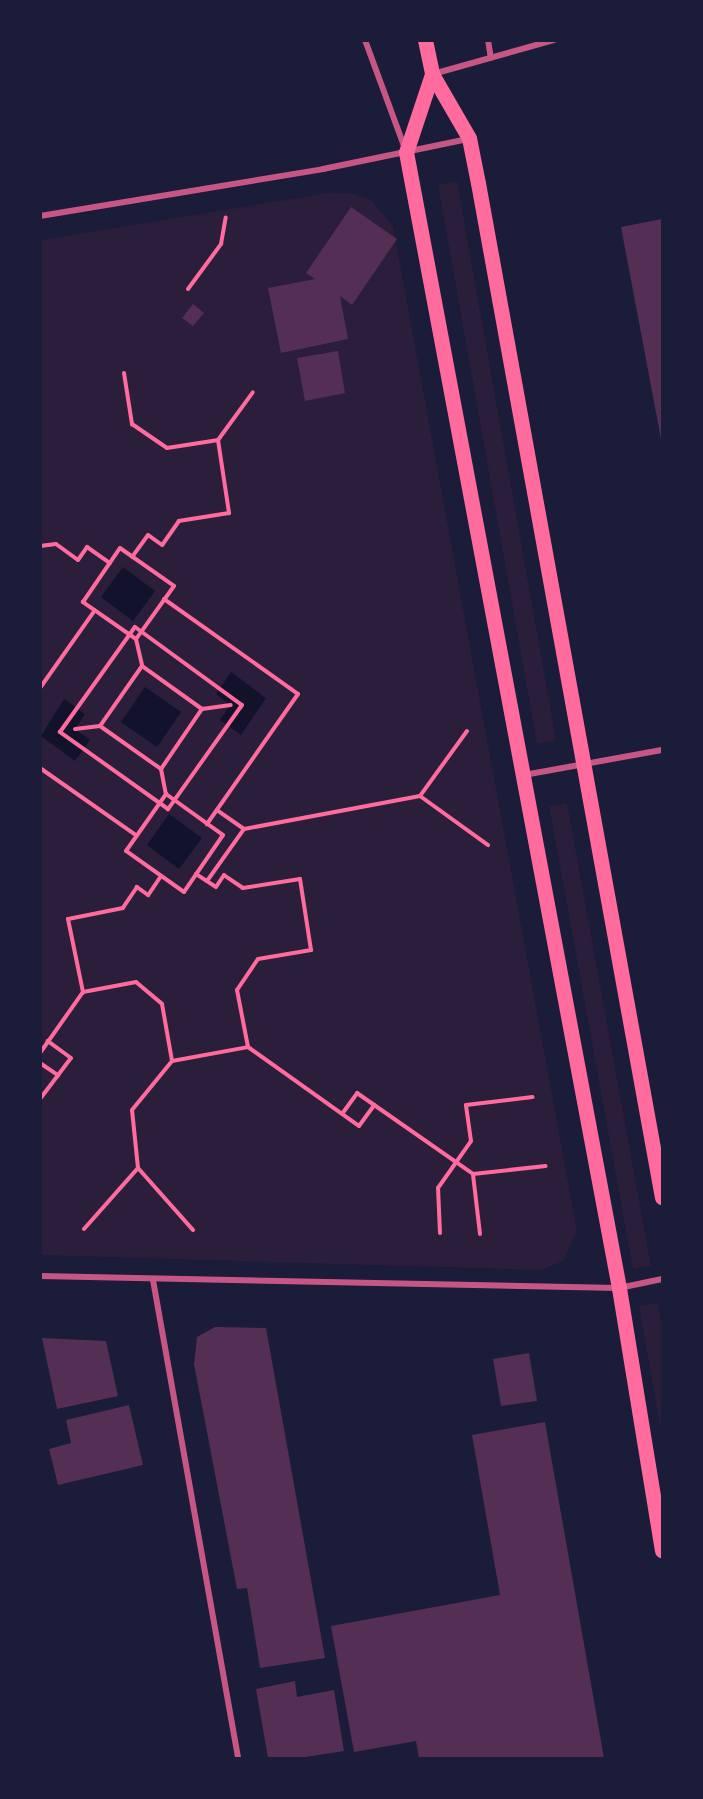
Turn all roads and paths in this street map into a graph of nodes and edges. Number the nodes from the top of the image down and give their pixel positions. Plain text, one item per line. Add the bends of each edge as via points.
1 (365, 40) edge
2 (425, 40) edge
3 (488, 40) edge
4 (554, 40) edge
5 (491, 58) junction
6 (432, 74) junction
7 (469, 138) junction
8 (406, 152) junction
9 (40, 216) edge
10 (226, 217) dead end
11 (189, 289) dead end
12 (124, 374) dead end
13 (254, 392) dead end
14 (218, 440) junction
15 (40, 546) edge
16 (132, 556) junction
17 (110, 563) junction
18 (164, 599) junction
19 (95, 610) junction
20 (142, 632) junction
21 (130, 635) junction
22 (136, 639) junction
23 (142, 666) junction
24 (40, 688) edge
25 (231, 705) dead end
26 (202, 709) junction
27 (100, 726) junction
28 (75, 729) dead end
29 (467, 731) dead end
30 (663, 750) edge
31 (584, 764) junction
32 (40, 768) edge
33 (161, 769) junction
34 (524, 775) junction
35 (166, 794) junction
36 (420, 796) junction
37 (174, 800) junction
38 (159, 803) junction
39 (217, 810) junction
40 (207, 824) junction
41 (244, 829) junction
42 (136, 836) junction
43 (488, 844) dead end
44 (196, 873) junction
45 (161, 876) junction
46 (207, 881) junction
47 (83, 992) junction
48 (48, 1041) junction
49 (248, 1047) junction
50 (40, 1053) edge
51 (172, 1061) junction
52 (40, 1063) edge
53 (58, 1076) junction
54 (533, 1097) dead end
55 (40, 1100) edge
56 (374, 1105) junction
57 (342, 1114) junction
58 (456, 1162) junction
59 (546, 1166) dead end
60 (138, 1168) junction
61 (473, 1174) junction
62 (663, 1197) edge
63 (84, 1230) dead end
64 (193, 1230) dead end
65 (440, 1233) dead end
66 (480, 1234) dead end
67 (40, 1276) edge
68 (663, 1279) edge
69 (153, 1280) junction
70 (619, 1288) junction
71 (663, 1551) edge
72 (238, 1758) edge

1 - 8 street
2 - 6 main road
3 - 5 street
4 - 5 street
5 - 6 street
6 - 7 main road
6 - 8 main road
7 - 8 street
7 - 31 main road
8 - 9 street
8 - 34 main road
10 - 11 path via 220,244
12 - 14 path via 132,424 167,448
13 - 14 path
14 - 16 path via 229,513 179,521 162,545 148,535
15 - 17 path via 56,544 78,560 87,547
16 - 17 path via 120,548
16 - 18 path via 174,586
17 - 19 path via 83,602
18 - 20 path
18 - 39 path via 298,694
19 - 21 path
19 - 24 path
20 - 21 path via 135,627
20 - 22 path
20 - 37 path via 242,705
21 - 22 path
21 - 38 path via 60,732
22 - 23 path
23 - 26 path
23 - 27 path
25 - 26 path
26 - 33 path
27 - 28 path
27 - 33 path
29 - 36 path
30 - 31 street
31 - 34 street
31 - 62 main road
32 - 42 path
33 - 35 path
34 - 70 main road
35 - 37 path
35 - 38 path
36 - 41 path
36 - 43 path
37 - 38 path via 168,809
37 - 40 path
38 - 42 path
39 - 40 path
39 - 41 path
40 - 44 path via 224,835
41 - 46 path
42 - 45 path via 126,851
44 - 45 path via 183,892
44 - 46 path
45 - 47 path via 148,895 137,887 123,908 68,919
46 - 49 path via 216,887 224,875 243,888 300,879 311,950 258,959 237,990
47 - 48 path
47 - 51 path via 136,982 162,1004
48 - 50 path
48 - 53 path via 71,1058
49 - 51 path
49 - 57 path
51 - 60 path via 132,1110
52 - 53 path
53 - 55 path
54 - 58 path via 466,1105 471,1141
56 - 57 path via 359,1126
56 - 57 path via 357,1093
56 - 58 path
58 - 61 path
58 - 65 path via 438,1188
59 - 61 path
60 - 63 path
60 - 64 path
61 - 66 path
67 - 69 street
68 - 70 street
69 - 70 street
69 - 72 street
70 - 71 main road

